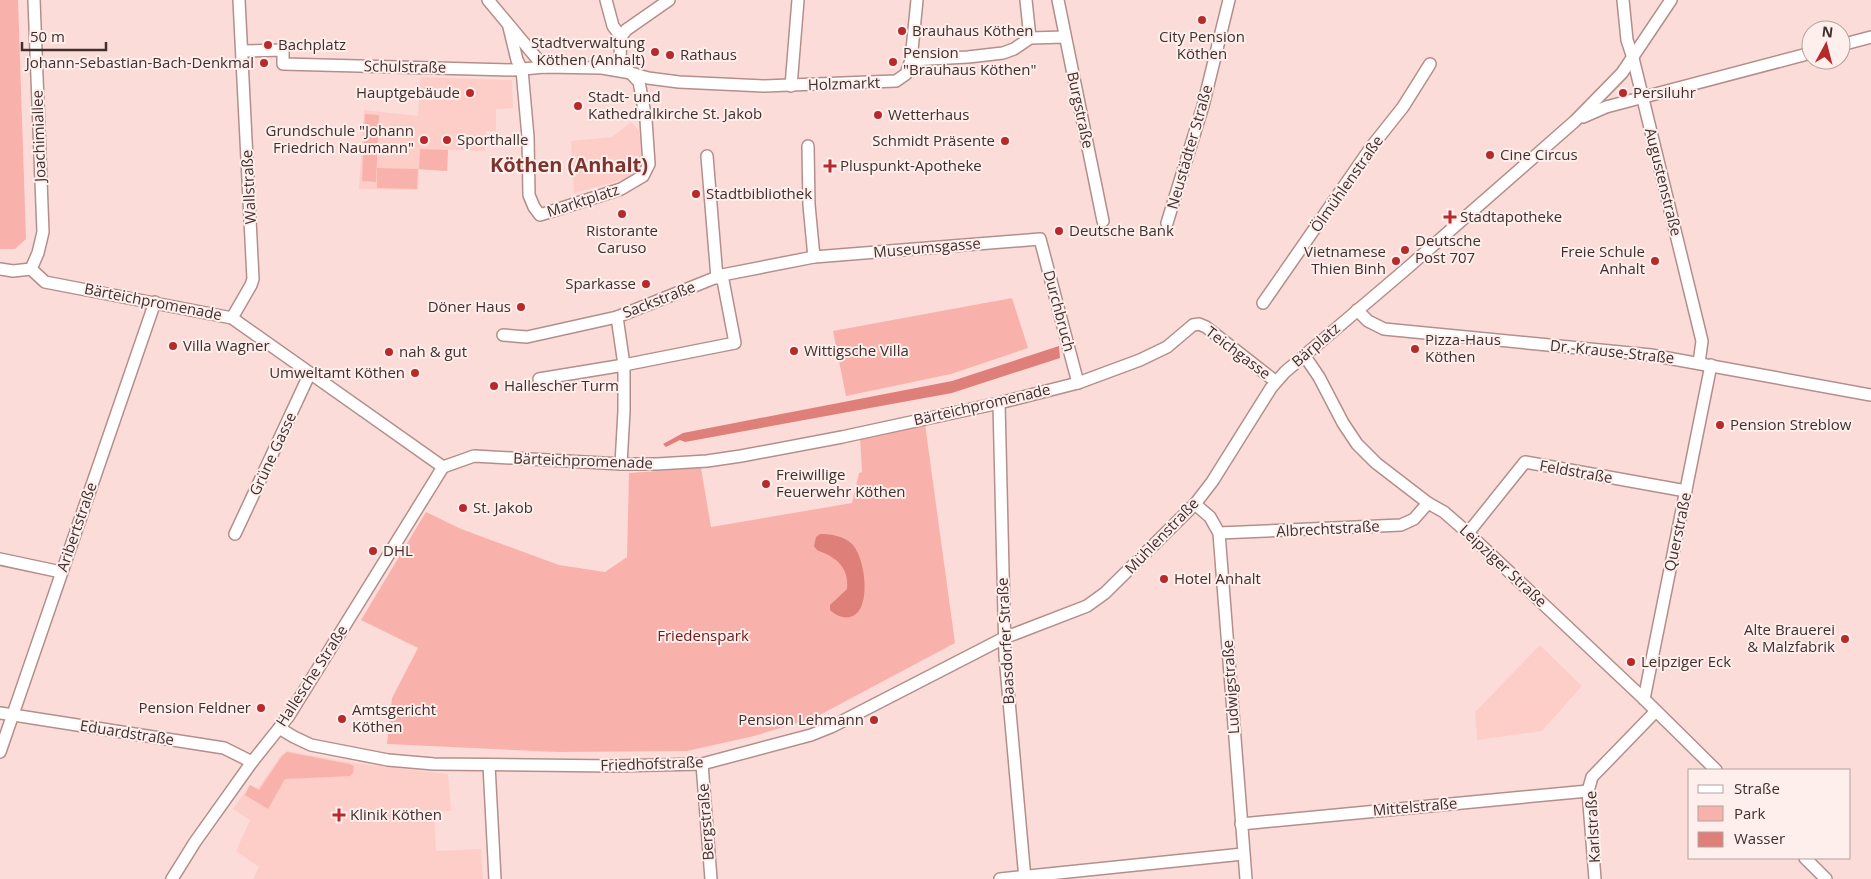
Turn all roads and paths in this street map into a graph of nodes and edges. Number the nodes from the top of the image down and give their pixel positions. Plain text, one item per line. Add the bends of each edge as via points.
1 (34, 0) edge
2 (239, 0) edge
3 (488, 0) edge
4 (606, 0) edge
5 (669, 0) edge
6 (798, 0) edge
7 (917, 0) edge
8 (1026, 0) edge
9 (1058, 0) edge
10 (1229, 0) edge
11 (1623, 0) edge
12 (1671, 0) edge
13 (509, 27) junction
14 (621, 37) junction
15 (1065, 37) junction
16 (1871, 37) edge
17 (1030, 38) junction
18 (1851, 42) edge
19 (242, 52) junction
20 (1801, 56) edge
21 (1633, 58) junction
22 (911, 60) junction
23 (1430, 64) dead end
24 (544, 67) junction
25 (522, 70) junction
26 (631, 73) junction
27 (791, 86) junction
28 (1643, 98) junction
29 (1575, 121) junction
30 (808, 146) dead end
31 (707, 156) dead end
32 (1104, 220) dead end
33 (1168, 223) dead end
34 (1040, 239) joint
35 (814, 257) junction
36 (0, 269) edge
37 (31, 269) junction
38 (719, 276) junction
39 (155, 302) junction
40 (1262, 303) dead end
41 (1357, 310) junction
42 (618, 317) junction
43 (232, 318) junction
44 (1200, 324) joint
45 (502, 335) dead end
46 (1304, 355) junction
47 (1705, 364) junction
48 (624, 365) junction
49 (310, 373) junction
50 (539, 379) dead end
51 (1276, 382) junction
52 (1078, 383) junction
53 (1871, 395) edge
54 (999, 403) junction
55 (621, 464) junction
56 (443, 466) junction
57 (1686, 491) junction
58 (1428, 503) junction
59 (1195, 504) junction
60 (1468, 533) junction
61 (235, 534) dead end
62 (1219, 534) junction
63 (0, 559) edge
64 (61, 572) junction
65 (1004, 638) junction
66 (1644, 699) junction
67 (1656, 711) junction
68 (0, 713) edge
69 (12, 714) junction
70 (279, 728) junction
71 (0, 752) edge
72 (252, 762) junction
73 (702, 764) junction
74 (489, 765) junction
75 (1715, 769) edge
76 (1588, 791) junction
77 (1241, 824) junction
78 (1244, 854) junction
79 (1805, 859) edge
80 (1025, 878) edge
81 (172, 879) edge
82 (495, 879) edge
83 (710, 879) edge
84 (1000, 879) edge
85 (1246, 879) edge
86 (1595, 879) edge
87 (1826, 879) edge

1 - 37 street, Joachimiallee via 44,232
2 - 19 street, Wallstraße
3 - 13 street
4 - 14 street via 613,26
5 - 14 street
6 - 27 street
7 - 22 street
8 - 17 street
9 - 15 street, Burgstraße
10 - 33 street, Neustädter Straße via 1212,72
11 - 21 street, Augustenstraße via 1627,40
12 - 21 street
13 - 24 street
13 - 25 street
14 - 26 street via 620,58
15 - 17 street
15 - 32 street, Burgstraße
16 - 18 street
17 - 22 street via 1003,53
19 - 25 street, Schulstraße via 283,50 283,64
19 - 43 street, Wallstraße via 253,279
20 - 28 street
21 - 28 street, Augustenstraße
21 - 29 street
22 - 27 street, Holzmarkt via 906,74 896,82
23 - 40 street, Ölmühlenstraße via 1403,107
24 - 25 street
24 - 26 street via 602,68
25 - 26 street, Marktplatz via 529,195 540,215 621,189 643,176 649,164 646,120 640,87
26 - 27 street, Holzmarkt via 711,85
28 - 29 street via 1606,107
28 - 47 street, Augustenstraße
29 - 41 street, Bärplatz
30 - 35 street
31 - 38 street
34 - 35 street, Museumsgasse
34 - 52 street, Durchbruch
35 - 38 street, Sackstraße
36 - 37 street
37 - 39 street, Bärteichpromenade via 44,282
38 - 42 street, Sackstraße
38 - 48 street via 735,343
39 - 43 street, Bärteichpromenade
39 - 64 street, Aribertstraße
41 - 46 street, Bärplatz
41 - 47 street, Dr.-Krause-Straße via 1368,321 1384,329 1643,354
42 - 45 street, Sackstraße via 527,337
42 - 48 street
43 - 49 street, Bärteichpromenade
44 - 51 street, Teichgasse
44 - 52 street, Bärteichpromenade via 1194,325 1167,347
46 - 51 street, Bärplatz
46 - 58 street, Leipziger Straße via 1357,444 1376,464
47 - 53 street, Dr.-Krause-Straße
47 - 57 street, Querstraße
48 - 50 street
48 - 55 street
49 - 56 street, Bärteichpromenade
49 - 61 street, Grüne Gasse
51 - 59 street, Mühlenstraße
52 - 54 street, Bärteichpromenade
54 - 55 street, Bärteichpromenade via 741,456 707,461
54 - 65 street, Baasdorfer Straße
55 - 56 street, Bärteichpromenade via 474,456
56 - 70 street, Hallesche Straße
57 - 60 street, Feldstraße via 1525,462
57 - 66 street, Querstraße
58 - 60 street, Leipziger Straße
58 - 62 street, Albrechtstraße via 1414,519 1400,525
59 - 62 street, Ludwigstraße via 1210,518
59 - 65 street, Mühlenstraße via 1093,602
60 - 66 street, Leipziger Straße
62 - 77 street, Ludwigstraße
63 - 64 street
64 - 69 street, Aribertstraße
65 - 73 street, Friedhofstraße via 811,735
65 - 80 street, Baasdorfer Straße
66 - 67 street, Leipziger Straße
67 - 75 street, Leipziger Straße
67 - 76 street, Karlstraße via 1592,777
68 - 69 street, Eduardstraße
69 - 71 street, Aribertstraße
69 - 72 street, Eduardstraße via 224,748
70 - 72 street, Hallesche Straße
70 - 74 street, Friedhofstraße via 311,745 363,756 434,764
72 - 81 street, Hallesche Straße
73 - 74 street, Friedhofstraße
73 - 83 street, Bergstraße
74 - 82 street
76 - 77 street, Mittelstraße
76 - 86 street, Karlstraße
77 - 78 street, Ludwigstraße
78 - 80 street
78 - 85 street, Ludwigstraße
79 - 87 street
80 - 84 street

